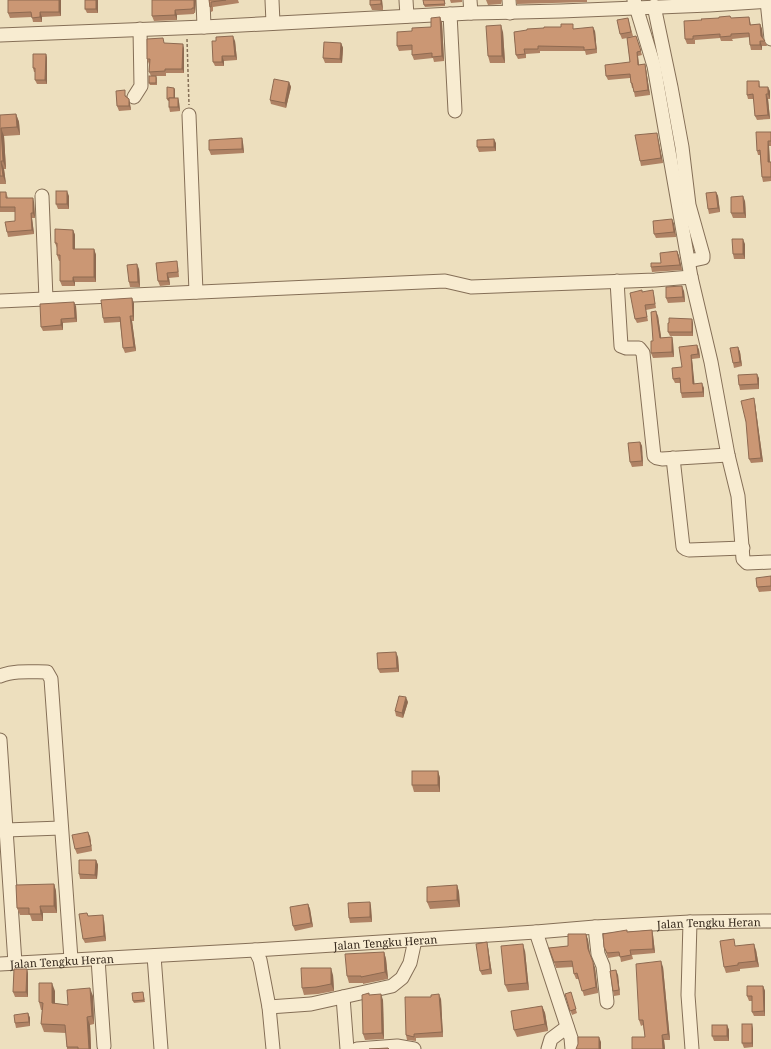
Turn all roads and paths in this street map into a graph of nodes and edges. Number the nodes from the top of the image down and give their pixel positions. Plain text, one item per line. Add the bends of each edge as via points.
1 (203, 0) edge
2 (272, 0) edge
3 (406, 0) edge
4 (470, 0) edge
5 (769, 1) edge
6 (709, 2) edge
7 (635, 4) edge
8 (509, 6) edge
9 (561, 6) edge
10 (654, 6) junction
11 (471, 13) junction
12 (450, 14) junction
13 (407, 16) junction
14 (273, 23) junction
15 (204, 27) junction
16 (187, 28) junction
17 (140, 29) junction
18 (0, 35) edge
19 (771, 39) edge
20 (134, 97) dead end
21 (455, 111) dead end
22 (189, 115) joint
23 (42, 196) dead end
24 (693, 261) junction
25 (692, 277) junction
26 (617, 281) junction
27 (196, 292) junction
28 (46, 299) junction
29 (0, 301) edge
30 (728, 455) junction
31 (673, 458) junction
32 (742, 548) junction
33 (771, 562) edge
34 (0, 676) edge
35 (0, 740) edge
36 (61, 828) junction
37 (6, 830) junction
38 (771, 921) edge
39 (690, 922) junction
40 (595, 927) junction
41 (536, 932) junction
42 (415, 940) junction
43 (255, 950) junction
44 (154, 956) junction
45 (71, 959) junction
46 (98, 959) junction
47 (15, 963) junction
48 (0, 964) edge
49 (343, 997) junction
50 (607, 1002) dead end
51 (269, 1008) junction
52 (567, 1027) junction
53 (104, 1046) dead end
54 (160, 1049) edge
55 (273, 1049) edge
56 (347, 1049) edge
57 (356, 1049) edge
58 (414, 1049) edge
59 (548, 1049) edge
60 (572, 1049) edge
61 (692, 1049) edge

1 - 15 street
2 - 14 street
3 - 13 street
4 - 11 street
5 - 6 street
5 - 19 street
6 - 10 street
7 - 9 street
7 - 10 street
7 - 24 street via 654,66
8 - 9 street
8 - 11 street
10 - 24 street via 682,147 689,205 703,255 703,258
11 - 12 street
12 - 13 street
12 - 21 street
13 - 14 street
14 - 15 street
15 - 16 street
16 - 17 street
16 - 22 path
17 - 18 street
17 - 20 street via 141,86
22 - 27 street
23 - 28 street
24 - 25 street
25 - 26 street
25 - 30 street
26 - 27 street via 471,287 445,281
26 - 31 street via 621,346 640,348 643,353 654,456
27 - 28 street
28 - 29 street
30 - 31 street
30 - 32 street via 738,496
31 - 32 street via 683,547 686,550
32 - 33 street via 743,559 747,564
34 - 36 street via 27,671 47,672 50,675
35 - 37 street
36 - 37 street
36 - 45 street
37 - 47 street
38 - 39 street, Jalan Tengku Heran
39 - 40 street, Jalan Tengku Heran
39 - 61 street via 688,995
40 - 41 street, Jalan Tengku Heran
40 - 50 street
41 - 42 street, Jalan Tengku Heran
41 - 52 street
42 - 43 street, Jalan Tengku Heran
42 - 49 street via 410,963 402,978 392,986
43 - 44 street, Jalan Tengku Heran
43 - 51 street via 260,960
44 - 46 street, Jalan Tengku Heran
44 - 54 street
45 - 46 street, Jalan Tengku Heran
45 - 47 street, Jalan Tengku Heran
46 - 53 street
47 - 48 street, Jalan Tengku Heran
49 - 51 street via 311,1004
49 - 56 street
51 - 55 street
52 - 59 street via 551,1039
52 - 60 street
57 - 58 street via 397,1046

